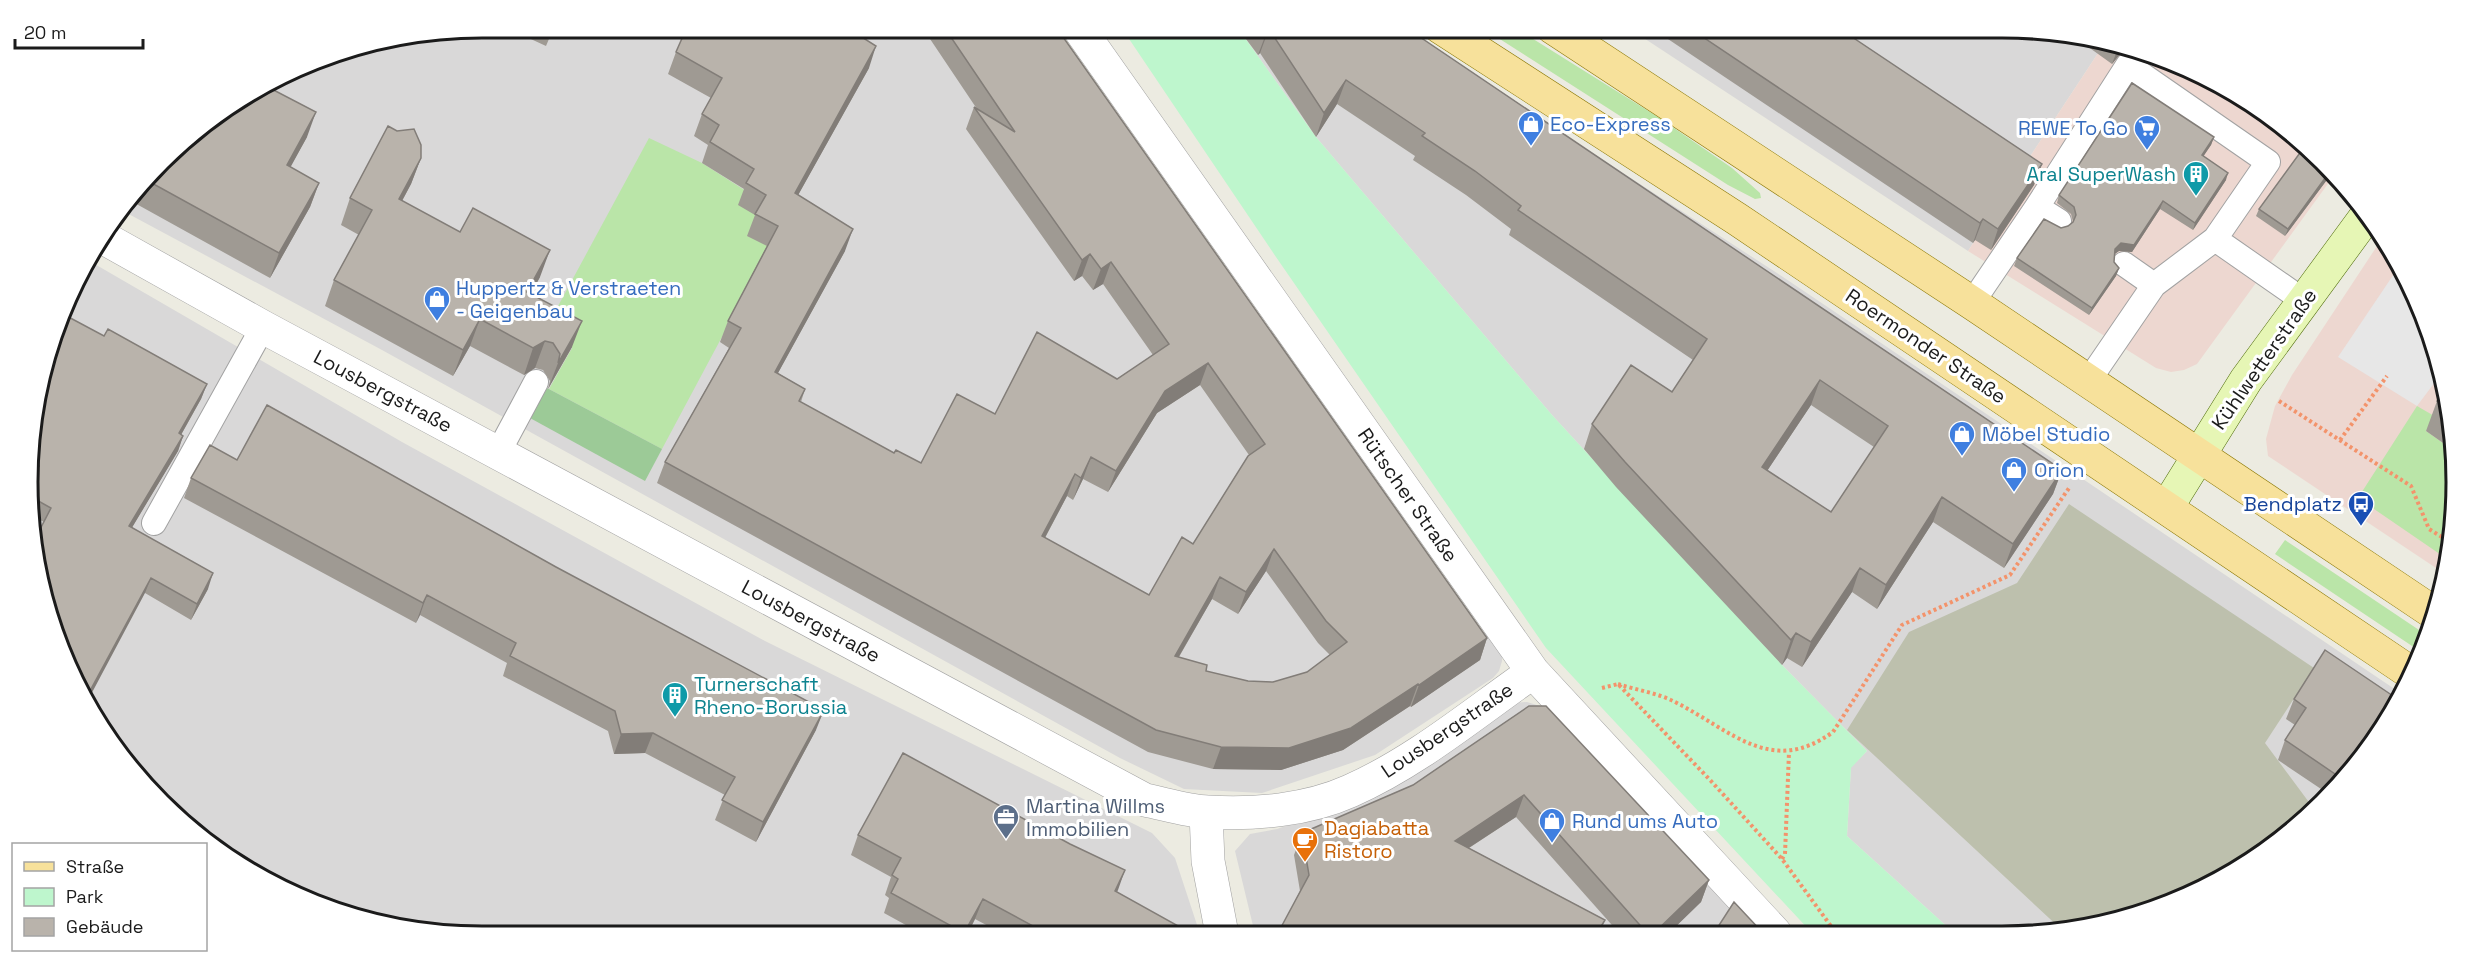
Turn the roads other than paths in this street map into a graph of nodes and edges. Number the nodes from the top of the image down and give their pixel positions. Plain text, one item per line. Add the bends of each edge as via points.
1 (1086, 38) edge
2 (1457, 38) edge
3 (1569, 38) edge
4 (2037, 207) junction
5 (2059, 221) dead end
6 (2362, 222) edge
7 (2215, 239) junction
8 (108, 241) edge
9 (2124, 264) dead end
10 (2154, 285) junction
11 (2304, 301) junction
12 (1972, 303) junction
13 (263, 327) junction
14 (2089, 381) junction
15 (536, 382) edge
16 (498, 453) junction
17 (2199, 455) junction
18 (2167, 507) junction
19 (154, 523) dead end
20 (2427, 608) edge
21 (2404, 668) edge
22 (1533, 672) junction
23 (1206, 813) junction
24 (1220, 926) edge
25 (1768, 926) edge

1 - 22 street, Rütscher Straße
2 - 18 main road, Roermonder Straße via 1708,200
3 - 12 main road
4 - 5 lane
4 - 7 lane via 2128,65 2268,162
4 - 12 lane
6 - 11 street, Kühlwetterstraße
7 - 10 lane
7 - 11 lane
8 - 13 street, Lousbergstraße
9 - 10 lane
10 - 14 lane
11 - 17 street, Kühlwetterstraße via 2246,380
12 - 14 main road
13 - 16 street, Lousbergstraße
13 - 19 lane
14 - 17 main road
15 - 16 lane
16 - 23 street, Lousbergstraße via 1078,766 1145,800
17 - 18 street, Kühlwetterstraße
17 - 20 main road
18 - 21 main road, Roermonder Straße
22 - 23 street, Lousbergstraße via 1396,768 1349,792 1304,805
22 - 25 street, Rütscher Straße
23 - 24 street via 1208,861

